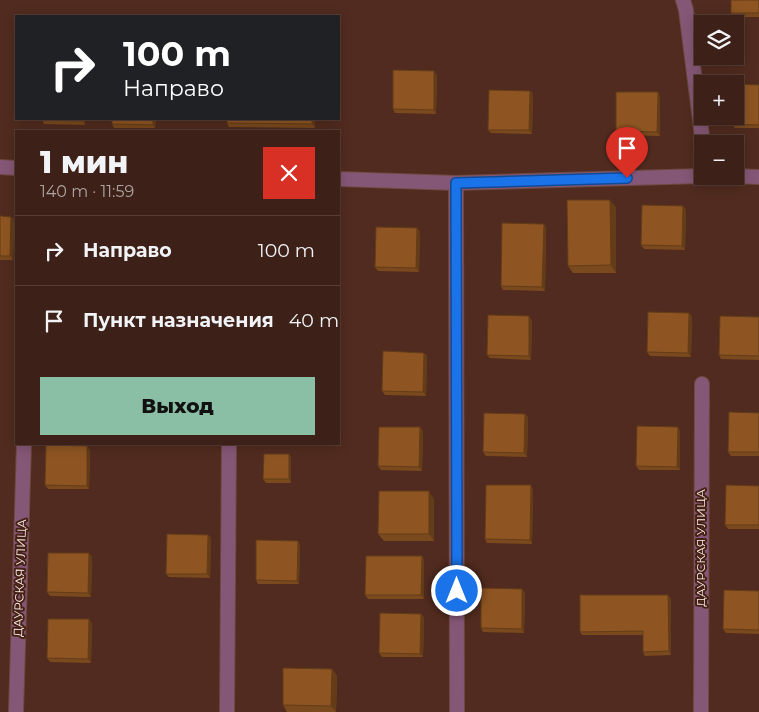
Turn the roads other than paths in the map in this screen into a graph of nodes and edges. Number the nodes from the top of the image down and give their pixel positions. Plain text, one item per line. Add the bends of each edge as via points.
1 (683, 0) edge
2 (703, 135) edge
3 (0, 167) edge
4 (15, 168) edge
5 (694, 176) edge
6 (744, 176) edge
7 (759, 177) edge
8 (340, 179) edge
9 (456, 183) junction
10 (702, 384) dead end
11 (24, 445) edge
12 (229, 445) edge
13 (16, 712) edge
14 (227, 712) edge
15 (457, 712) edge
16 (701, 712) edge

1 - 2 street
3 - 4 street
5 - 9 street
6 - 7 street
8 - 9 street
9 - 15 street
10 - 16 street, ДАУРСКАЯ УЛИЦА
11 - 13 street, ДАУРСКАЯ УЛИЦА
12 - 14 street

